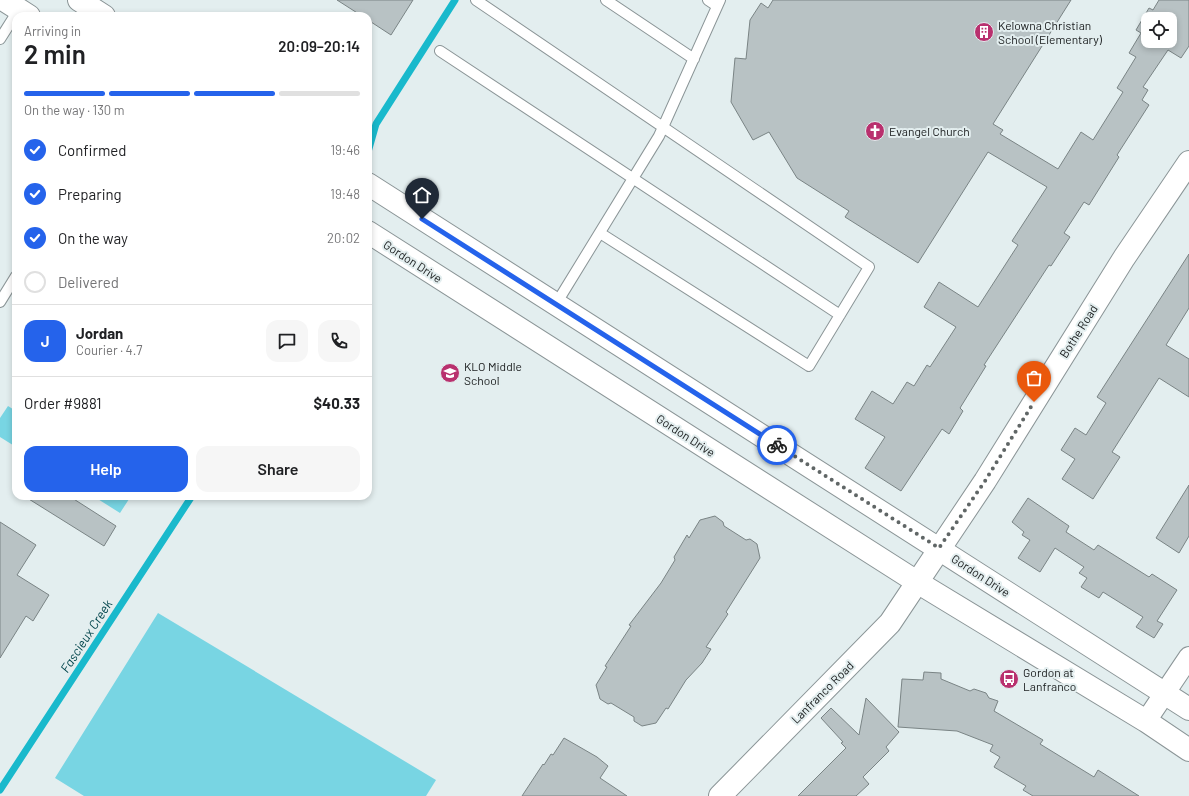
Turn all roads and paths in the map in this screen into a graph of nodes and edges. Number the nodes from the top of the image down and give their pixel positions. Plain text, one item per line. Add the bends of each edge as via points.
1 (79, 0) edge
2 (476, 0) edge
3 (606, 0) edge
4 (708, 0) edge
5 (718, 3) edge
6 (98, 12) edge
7 (12, 17) edge
8 (0, 39) edge
9 (440, 51) dead end
10 (694, 59) junction
11 (663, 127) junction
12 (1189, 162) edge
13 (632, 180) junction
14 (372, 187) edge
15 (600, 233) junction
16 (372, 235) edge
17 (12, 282) edge
18 (0, 302) edge
19 (556, 304) junction
20 (840, 315) junction
21 (939, 548) junction
22 (917, 582) junction
23 (1189, 657) edge
24 (1164, 693) junction
25 (1189, 709) edge
26 (1146, 721) junction
27 (1189, 750) edge
28 (720, 796) edge

1 - 6 main road
2 - 11 lane
3 - 10 lane
4 - 5 lane
5 - 10 lane
7 - 8 lane
9 - 13 lane
10 - 11 lane
11 - 13 lane
11 - 20 lane via 869,267
12 - 21 main road, Bothe Road via 1124,258 985,481
13 - 15 lane
13 - 20 lane
14 - 19 main road, Gordon Drive
15 - 19 lane
15 - 20 lane via 809,366
16 - 22 main road, Gordon Drive
17 - 18 lane
19 - 21 main road, Gordon Drive
21 - 22 main road, Bothe Road
21 - 24 main road, Gordon Drive
22 - 26 main road, Gordon Drive
22 - 28 main road, Lanfranco Road via 890,623
23 - 24 street
24 - 25 main road, Gordon Drive
24 - 26 street
26 - 27 main road, Gordon Drive

